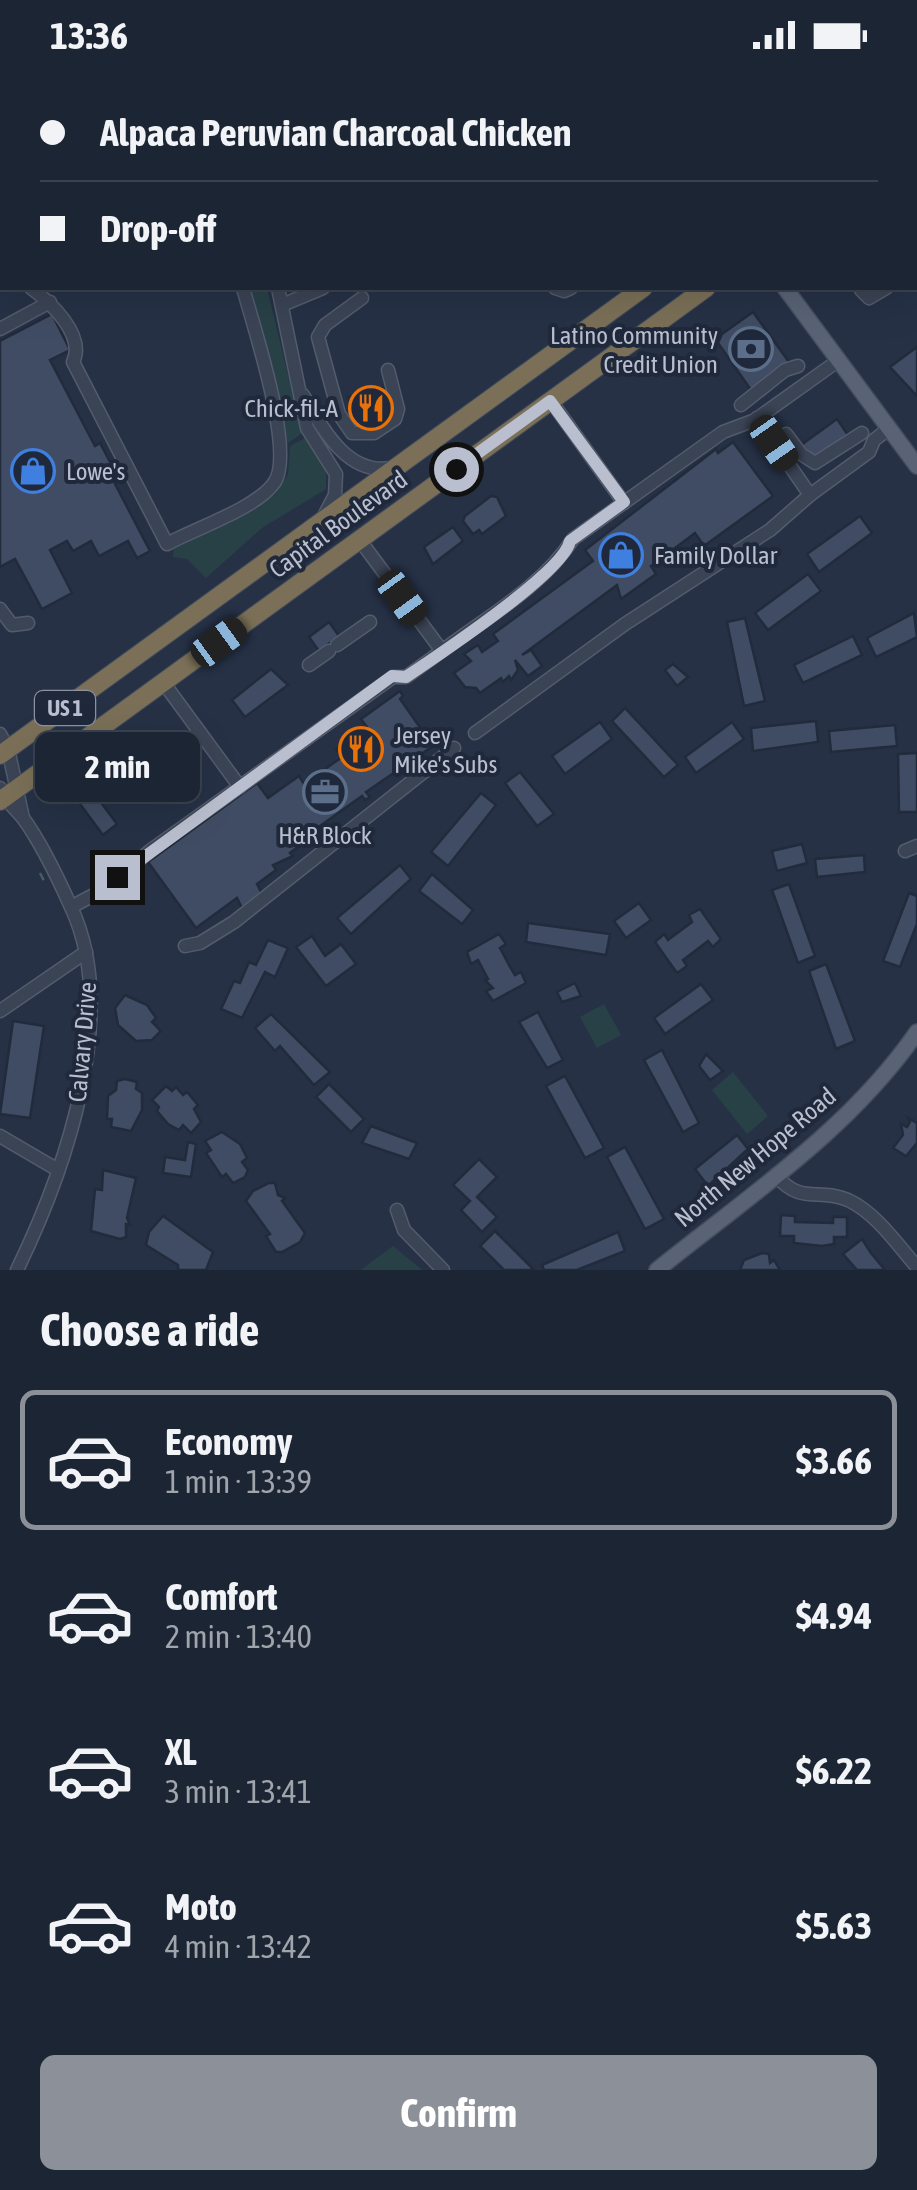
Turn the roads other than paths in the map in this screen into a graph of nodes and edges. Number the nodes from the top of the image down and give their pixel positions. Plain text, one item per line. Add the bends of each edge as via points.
1 (35, 290) edge
2 (243, 290) edge
3 (278, 290) edge
4 (318, 290) edge
5 (640, 290) edge
6 (703, 290) edge
7 (786, 290) edge
8 (864, 290) edge
9 (883, 290) edge
10 (362, 298) dead end
11 (50, 302) junction
12 (282, 304) junction
13 (0, 329) edge
14 (839, 360) junction
15 (798, 366) dead end
16 (388, 370) dead end
17 (302, 393) junction
18 (550, 401) junction
19 (741, 405) dead end
20 (757, 418) junction
21 (890, 428) junction
22 (862, 433) dead end
23 (786, 434) dead end
24 (916, 464) edge
25 (396, 467) junction
26 (810, 495) junction
27 (624, 502) junction
28 (320, 522) junction
29 (359, 539) junction
30 (0, 609) edge
31 (370, 622) dead end
32 (28, 623) dead end
33 (442, 651) junction
34 (309, 665) dead end
35 (163, 682) junction
36 (475, 732) dead end
37 (3, 746) edge
38 (454, 748) dead end
39 (240, 786) junction
40 (5, 794) edge
41 (71, 907) junction
42 (185, 946) dead end
43 (86, 952) junction
44 (0, 1011) edge
45 (917, 1032) edge
46 (0, 1136) edge
47 (58, 1170) junction
48 (776, 1176) junction
49 (397, 1210) dead end
50 (917, 1267) edge
51 (17, 1270) edge
52 (443, 1270) edge
53 (657, 1270) edge

1 - 11 street
2 - 11 street via 281,464 274,483 255,499 167,544 73,362 74,341
3 - 12 street
4 - 12 street
5 - 25 highway, Capital Boulevard / US 1
6 - 18 highway, Capital Boulevard / US 1
7 - 14 main road
8 - 9 street via 869,298
10 - 16 street via 318,336 339,414 352,432 374,434 395,418
11 - 13 street
12 - 17 street
14 - 20 street
14 - 21 main road
15 - 19 street
17 - 25 street via 346,457 380,470
17 - 28 street via 307,428 336,474 335,495
18 - 27 street
18 - 29 highway, Capital Boulevard / US 1
20 - 26 street
20 - 27 street via 723,432
21 - 24 main road
21 - 26 street
22 - 23 street via 815,463
25 - 28 highway, Capital Boulevard / US 1
26 - 36 street via 770,530
27 - 33 street via 570,541 535,584
28 - 37 highway, Capital Boulevard / US 1
29 - 33 street
29 - 35 highway, Capital Boulevard / US 1
30 - 32 street via 12,625
31 - 34 street
33 - 39 street via 406,677 392,676
35 - 39 street
35 - 40 highway, Capital Boulevard / US 1
37 - 40 street, Calvary Drive
38 - 42 street via 234,922
39 - 41 street via 105,889
40 - 41 street, Calvary Drive
41 - 43 street, Calvary Drive
43 - 44 street
43 - 47 street, Calvary Drive via 86,1044 76,1113
45 - 48 main road, North New Hope Road via 858,1104
46 - 47 street
47 - 51 street, Calvary Drive
48 - 50 street via 796,1195 846,1200 874,1219
48 - 53 main road, North New Hope Road
49 - 52 street via 404,1230

